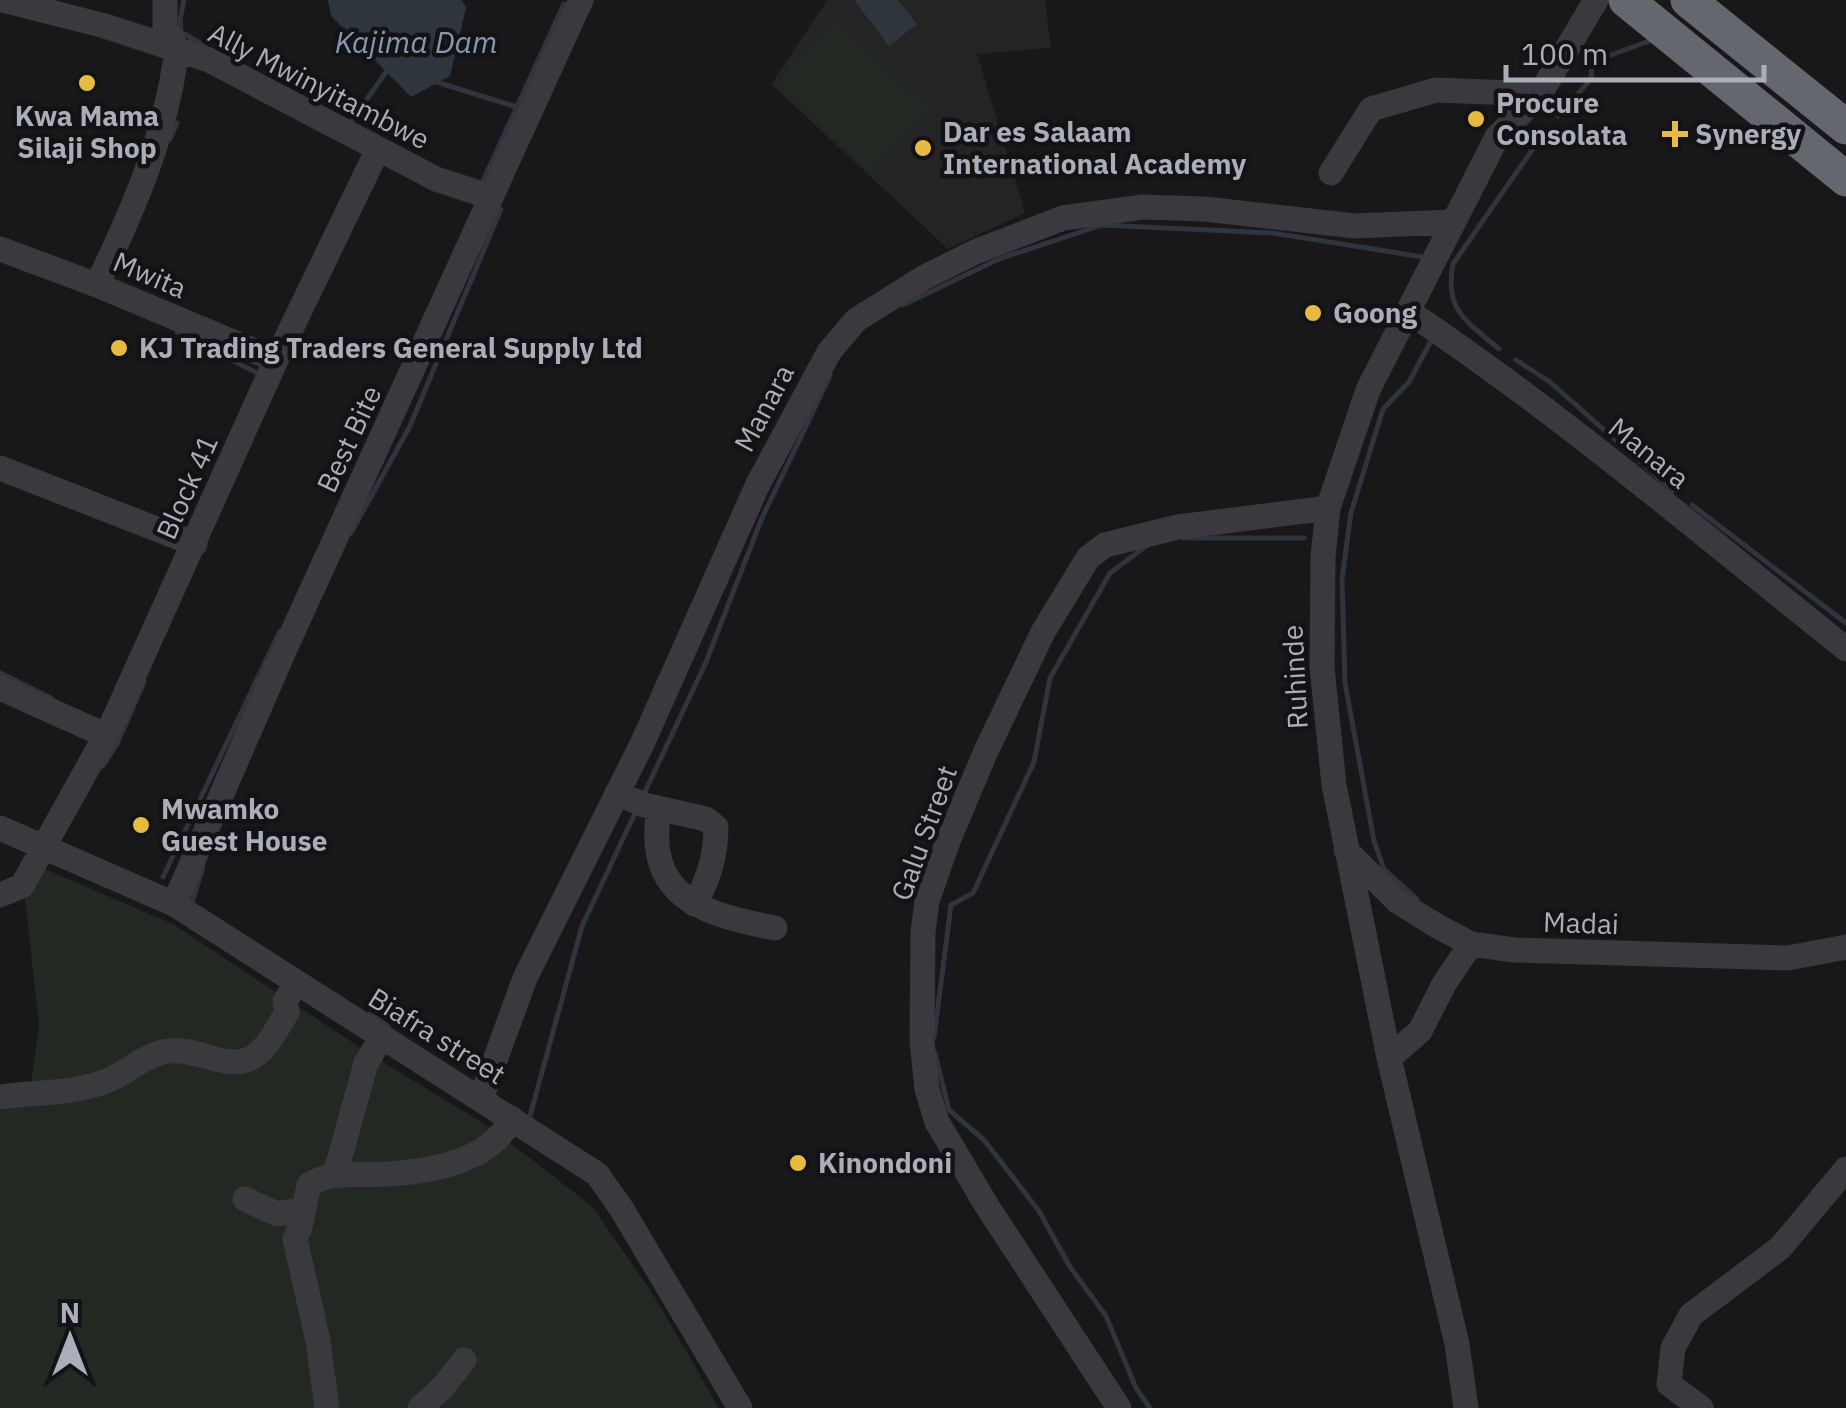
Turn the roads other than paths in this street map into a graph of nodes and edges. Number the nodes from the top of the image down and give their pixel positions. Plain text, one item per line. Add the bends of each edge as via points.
1 (3, 0) edge
2 (165, 0) edge
3 (581, 0) edge
4 (1596, 0) edge
5 (1626, 0) edge
6 (1688, 0) edge
7 (176, 48) junction
8 (1540, 94) junction
9 (1846, 128) edge
10 (378, 150) junction
11 (1332, 174) dead end
12 (1846, 179) edge
13 (490, 197) junction
14 (1452, 222) junction
15 (0, 249) edge
16 (97, 285) junction
17 (1409, 312) junction
18 (276, 360) junction
19 (0, 468) edge
20 (1328, 508) junction
21 (195, 544) junction
22 (1846, 649) edge
23 (0, 688) edge
24 (105, 735) junction
25 (639, 802) junction
26 (0, 828) edge
27 (44, 846) junction
28 (1346, 850) junction
29 (0, 895) edge
30 (174, 904) junction
31 (694, 904) junction
32 (775, 928) dead end
33 (1471, 944) junction
34 (1846, 947) edge
35 (296, 982) junction
36 (382, 1036) junction
37 (1389, 1058) junction
38 (0, 1097) edge
39 (480, 1098) junction
40 (512, 1118) junction
41 (1846, 1169) edge
42 (336, 1175) junction
43 (245, 1199) dead end
44 (304, 1209) junction
45 (464, 1360) dead end
46 (327, 1408) edge
47 (420, 1408) edge
48 (740, 1408) edge
49 (1119, 1408) edge
50 (1466, 1408) edge
51 (1701, 1408) edge

1 - 7 street, Ally Mwinyitambwe
2 - 7 street via 164,28
3 - 13 street, Best Bite
4 - 8 street, Ruhinde
5 - 12 highway
6 - 9 highway
7 - 10 street, Ally Mwinyitambwe
7 - 16 street via 150,166
8 - 11 street via 1436,90 1371,109
8 - 14 street, Ruhinde via 1497,137
10 - 13 street, Ally Mwinyitambwe
10 - 18 street, Block 41
13 - 30 street, Best Bite
14 - 17 street, Ruhinde
14 - 25 street, Manara via 1356,226 1144,207 1063,218 975,252 856,320 788,422
15 - 16 street, Mwita
16 - 18 street, Mwita
17 - 20 street, Ruhinde via 1368,390
17 - 22 street, Manara via 1484,362
18 - 21 street, Block 41
19 - 21 street
20 - 28 street, Ruhinde via 1322,667
20 - 49 street, Galu Street via 1178,527 1105,545 1088,558 1043,632 986,751 927,901 922,1041 937,1122
21 - 24 street, Block 41
23 - 24 street
24 - 27 street, Block 41
25 - 31 street via 656,828 667,882
25 - 31 street via 716,827 706,884
25 - 39 street, Manara via 524,978
26 - 27 street, Biafra street
27 - 29 street, Block 41 via 22,886
27 - 30 street, Biafra street
28 - 33 street, Madai via 1397,901
28 - 37 street, Ruhinde
30 - 35 street, Biafra street
31 - 32 street
33 - 34 street, Madai via 1788,958
33 - 37 street via 1420,1031
35 - 36 street, Biafra street
35 - 38 street via 287,1012 249,1059 170,1050 97,1084
36 - 39 street, Biafra street
36 - 42 street via 366,1062
37 - 50 street, Ruhinde
39 - 40 street, Biafra street
40 - 42 street via 483,1150 440,1168
40 - 48 street, Biafra street via 597,1174
41 - 51 street via 1780,1248 1690,1315 1673,1348 1670,1384
42 - 44 street via 308,1185
43 - 44 street via 277,1214
44 - 46 street via 294,1239
45 - 47 street

